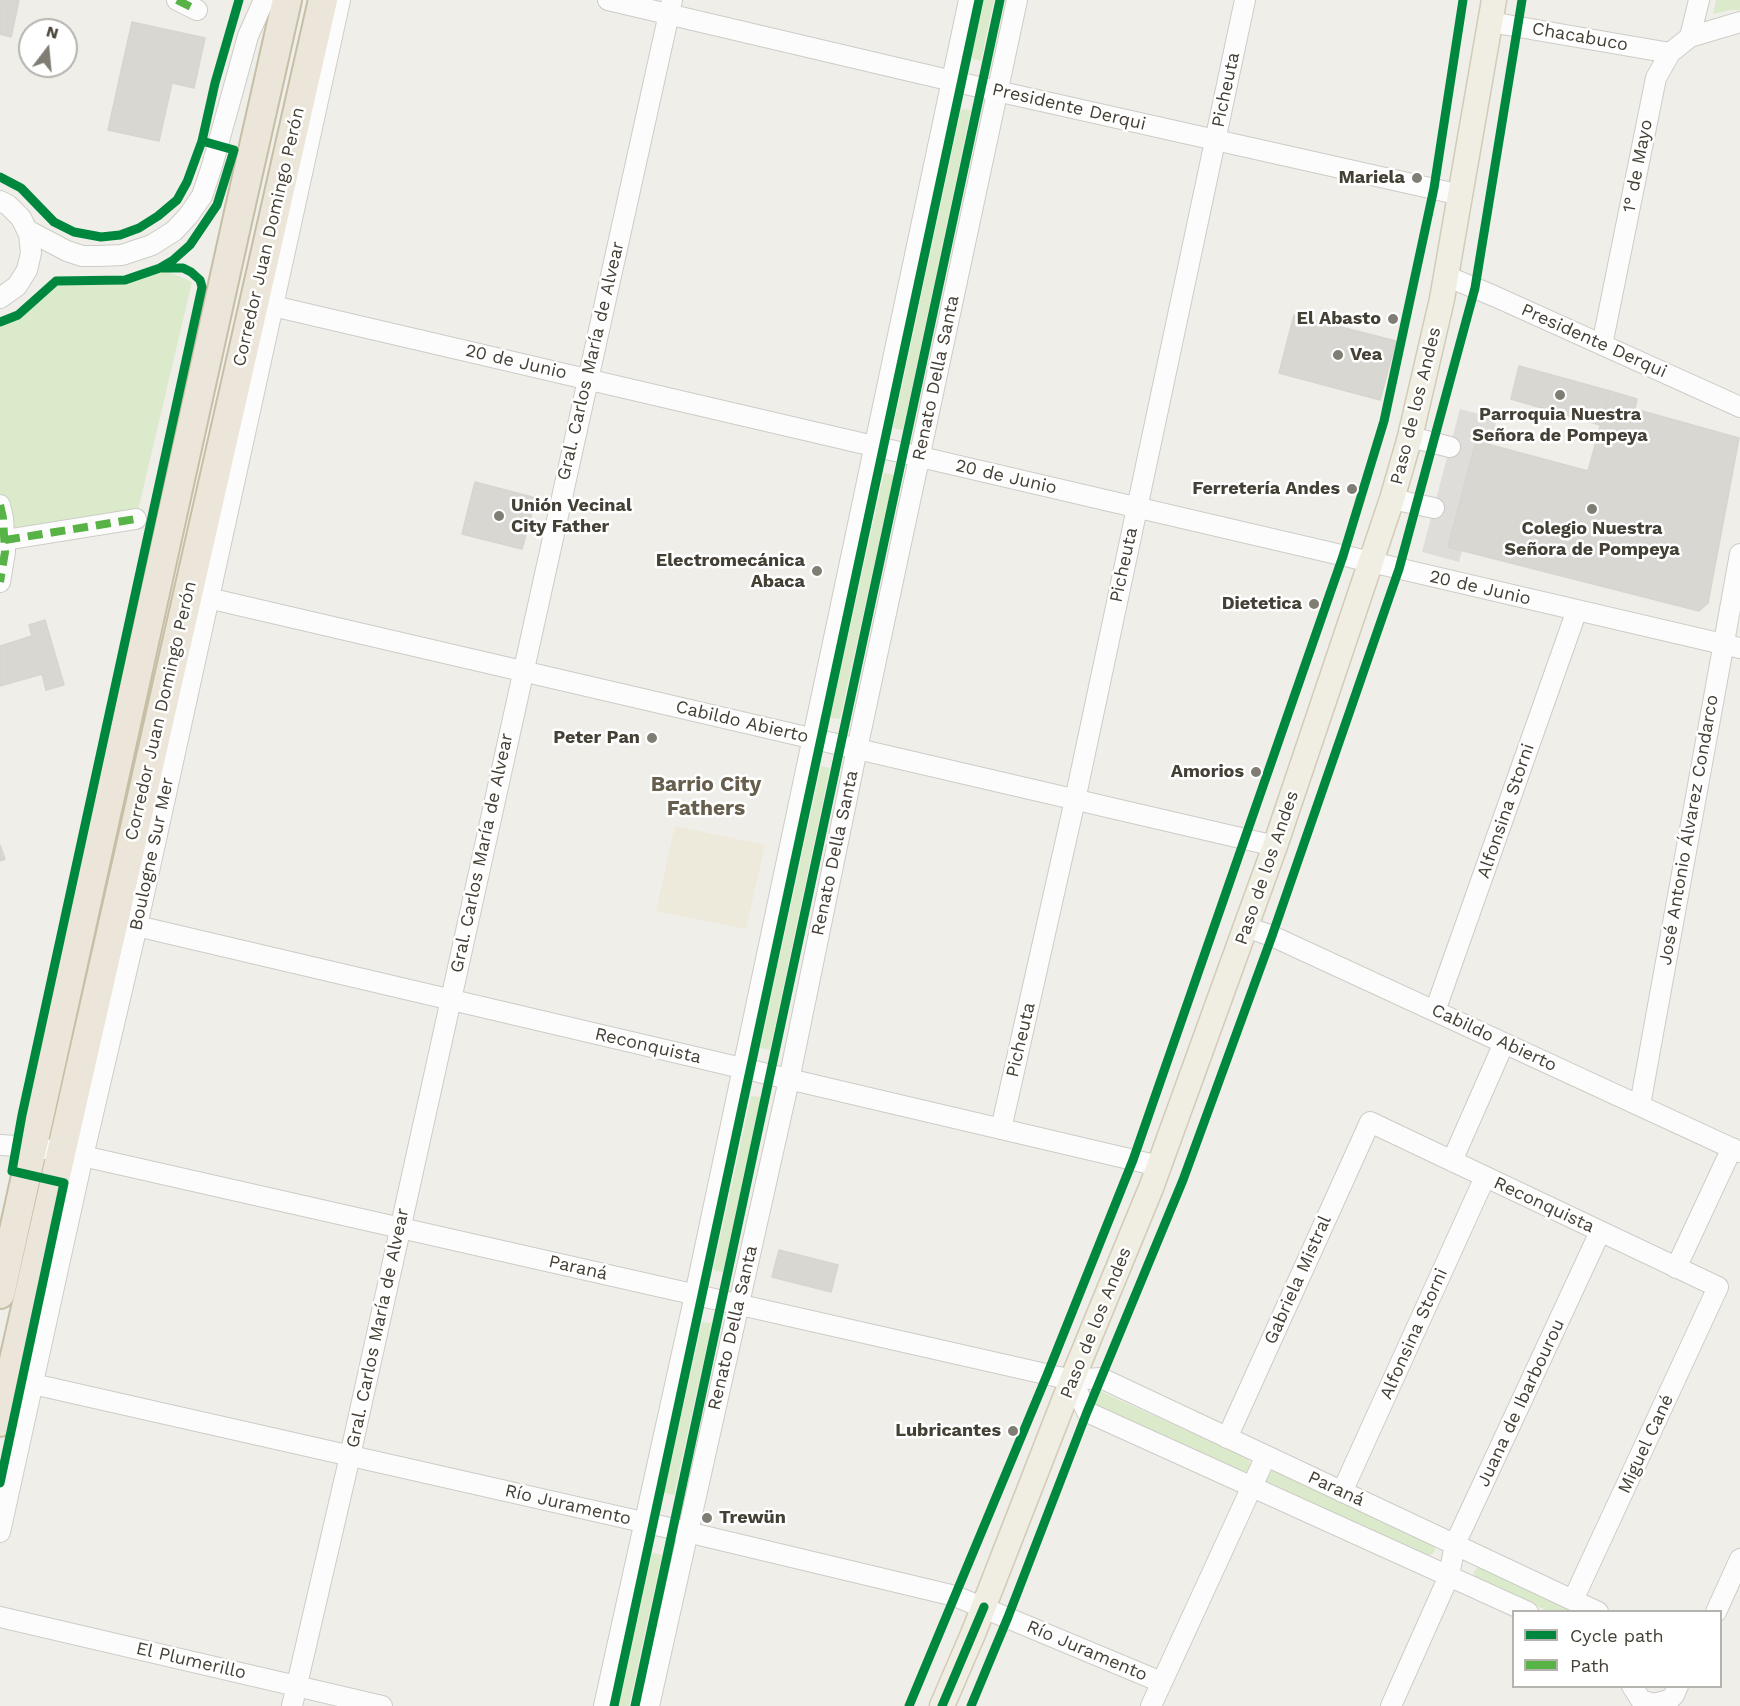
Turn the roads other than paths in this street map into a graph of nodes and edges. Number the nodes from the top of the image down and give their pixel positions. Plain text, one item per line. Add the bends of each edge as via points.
1 (177, 0) edge
2 (264, 0) edge
3 (287, 0) edge
4 (323, 0) edge
5 (340, 0) edge
6 (608, 0) edge
7 (969, 0) edge
8 (1017, 0) edge
9 (1245, 0) edge
10 (1699, 0) edge
11 (670, 7) edge
12 (197, 10) dead end
13 (1492, 11) edge
14 (1740, 22) edge
15 (1690, 37) junction
16 (1670, 53) junction
17 (952, 81) junction
18 (998, 90) junction
19 (1215, 139) junction
20 (1461, 195) junction
21 (0, 201) edge
22 (27, 230) junction
23 (1446, 276) junction
24 (0, 298) edge
25 (273, 306) junction
26 (1602, 345) junction
27 (586, 379) junction
28 (1740, 407) edge
29 (1410, 437) junction
30 (873, 446) junction
31 (1450, 447) dead end
32 (920, 457) junction
33 (1392, 499) junction
34 (0, 505) edge
35 (1136, 507) junction
36 (1434, 508) dead end
37 (136, 519) dead end
38 (5, 540) junction
39 (1740, 554) edge
40 (1371, 562) junction
41 (0, 582) edge
42 (208, 598) junction
43 (1577, 610) junction
44 (1731, 646) edge
45 (522, 671) junction
46 (813, 738) junction
47 (857, 749) junction
48 (1075, 800) junction
49 (1275, 846) junction
50 (137, 926) junction
51 (1246, 927) junction
52 (451, 1000) junction
53 (1435, 1011) junction
54 (1504, 1043) junction
55 (742, 1069) junction
56 (789, 1080) junction
57 (1640, 1106) junction
58 (1370, 1122) joint
59 (1001, 1129) junction
60 (0, 1145) edge
61 (33, 1147) junction
62 (1736, 1150) edge
63 (72, 1154) junction
64 (1452, 1161) junction
65 (1159, 1166) junction
66 (1485, 1177) junction
67 (399, 1228) junction
68 (1600, 1232) junction
69 (1677, 1268) junction
70 (1718, 1287) joint
71 (0, 1294) edge
72 (695, 1295) junction
73 (738, 1304) junction
74 (1072, 1380) junction
75 (33, 1384) junction
76 (0, 1422) edge
77 (1227, 1438) junction
78 (350, 1456) junction
79 (1266, 1456) junction
80 (1251, 1487) junction
81 (1342, 1492) junction
82 (645, 1522) junction
83 (0, 1532) edge
84 (687, 1532) junction
85 (1455, 1544) junction
86 (1740, 1559) edge
87 (1449, 1576) junction
88 (1573, 1600) junction
89 (984, 1607) junction
90 (1526, 1610) edge
91 (1596, 1610) edge
92 (1716, 1610) edge
93 (0, 1617) edge
94 (1161, 1682) junction
95 (297, 1686) junction
96 (1679, 1694) edge
97 (1635, 1695) edge
98 (292, 1706) edge
99 (382, 1706) edge
100 (604, 1706) edge
101 (649, 1706) edge
102 (942, 1706) edge
103 (1151, 1706) edge
104 (1391, 1706) edge

1 - 12 street
2 - 22 street via 248,36 202,196 174,231 122,255 82,256
3 - 61 highway, Corredor Juan Domingo Perón
4 - 63 highway, Corredor Juan Domingo Perón
5 - 25 street, Boulogne Sur Mer
6 - 11 street, Presidente Derqui
7 - 17 street
8 - 18 street, Renato Della Santa
9 - 19 street, Picheuta
10 - 15 street
11 - 17 street, Presidente Derqui
11 - 27 street, Gral. Carlos María de Alvear
13 - 16 street, Chacabuco
13 - 20 main road, Paso de los Andes
14 - 15 street
15 - 16 street, 1° de Mayo
16 - 26 street, 1° de Mayo via 1653,87
17 - 18 street, Presidente Derqui
17 - 30 street
18 - 19 street, Presidente Derqui
18 - 32 street, Renato Della Santa
19 - 20 street, Presidente Derqui
19 - 35 street, Picheuta
20 - 23 main road, Paso de los Andes
21 - 22 street via 21,218
22 - 24 street via 31,253 27,270 17,286
23 - 26 street, Presidente Derqui
23 - 29 main road, Paso de los Andes
25 - 27 street, 20 de Junio
25 - 42 street, Boulogne Sur Mer
26 - 28 street, Presidente Derqui
27 - 30 street, 20 de Junio
27 - 45 street, Gral. Carlos María de Alvear
29 - 31 street
29 - 33 main road, Paso de los Andes
30 - 32 street, 20 de Junio
30 - 46 street
32 - 35 street, 20 de Junio
32 - 47 street, Renato Della Santa
33 - 36 street
33 - 40 main road, Paso de los Andes
34 - 38 street
35 - 40 street, 20 de Junio
35 - 48 street, Picheuta
37 - 38 street
38 - 41 street
39 - 44 street, José Antonio Álvarez Condarco
40 - 43 street, 20 de Junio
40 - 49 main road, Paso de los Andes
42 - 45 street, Cabildo Abierto
42 - 50 street, Boulogne Sur Mer
43 - 44 street, 20 de Junio
43 - 53 street, Alfonsina Storni
44 - 57 street, José Antonio Álvarez Condarco
45 - 46 street, Cabildo Abierto
45 - 52 street, Gral. Carlos María de Alvear
46 - 47 street, Cabildo Abierto
46 - 55 street
47 - 48 street, Cabildo Abierto
47 - 56 street, Renato Della Santa
48 - 49 street, Cabildo Abierto
48 - 59 street, Picheuta
49 - 51 main road, Paso de los Andes
50 - 52 street, Reconquista
50 - 63 street, Boulogne Sur Mer
51 - 53 street, Cabildo Abierto
51 - 65 main road, Paso de los Andes
52 - 55 street, Reconquista
52 - 67 street, Gral. Carlos María de Alvear
53 - 54 street, Cabildo Abierto
54 - 57 street, Cabildo Abierto
54 - 64 street
55 - 56 street, Reconquista
55 - 72 street
56 - 59 street, Reconquista
56 - 73 street, Renato Della Santa
57 - 62 street, Cabildo Abierto
58 - 64 street, Reconquista
58 - 77 street, Gabriela Mistral
59 - 65 street, Reconquista
60 - 61 street
61 - 63 street
61 - 71 highway, Corredor Juan Domingo Perón
62 - 69 street
63 - 67 street, Paraná
63 - 75 street, Boulogne Sur Mer
63 - 76 highway, Corredor Juan Domingo Perón
64 - 66 street, Reconquista
65 - 74 main road, Paso de los Andes
66 - 68 street, Reconquista
66 - 81 street, Alfonsina Storni
67 - 72 street, Paraná
67 - 78 street, Gral. Carlos María de Alvear
68 - 69 street, Reconquista
68 - 85 street, Juana de Ibarbourou
69 - 70 street, Reconquista
70 - 88 street, Miguel Cané
72 - 73 street, Paraná
72 - 82 street
73 - 74 street, Paraná
73 - 84 street, Renato Della Santa
74 - 77 street, Paraná via 1101,1378
74 - 80 street, Paraná via 1087,1412
74 - 89 main road, Paso de los Andes
75 - 78 street, Río Juramento
75 - 83 street, Boulogne Sur Mer
77 - 79 street, Paraná
78 - 82 street, Río Juramento
78 - 95 street, Gral. Carlos María de Alvear
79 - 80 street
79 - 81 street, Paraná
80 - 87 street, Paraná
80 - 94 street
81 - 85 street, Paraná
82 - 84 street, Río Juramento
82 - 100 street
84 - 89 street, Río Juramento via 955,1596
84 - 101 street, Renato Della Santa
85 - 87 street, Juana de Ibarbourou
85 - 88 street, Paraná
86 - 92 street
87 - 90 street, Paraná
87 - 104 street, Juana de Ibarbourou
88 - 91 street, Paraná
89 - 94 street, Río Juramento
89 - 102 main road, Paso de los Andes
93 - 95 street, El Plumerillo
94 - 103 street
95 - 98 street, Gral. Carlos María de Alvear
95 - 99 street, El Plumerillo
96 - 97 street via 1654,1704

